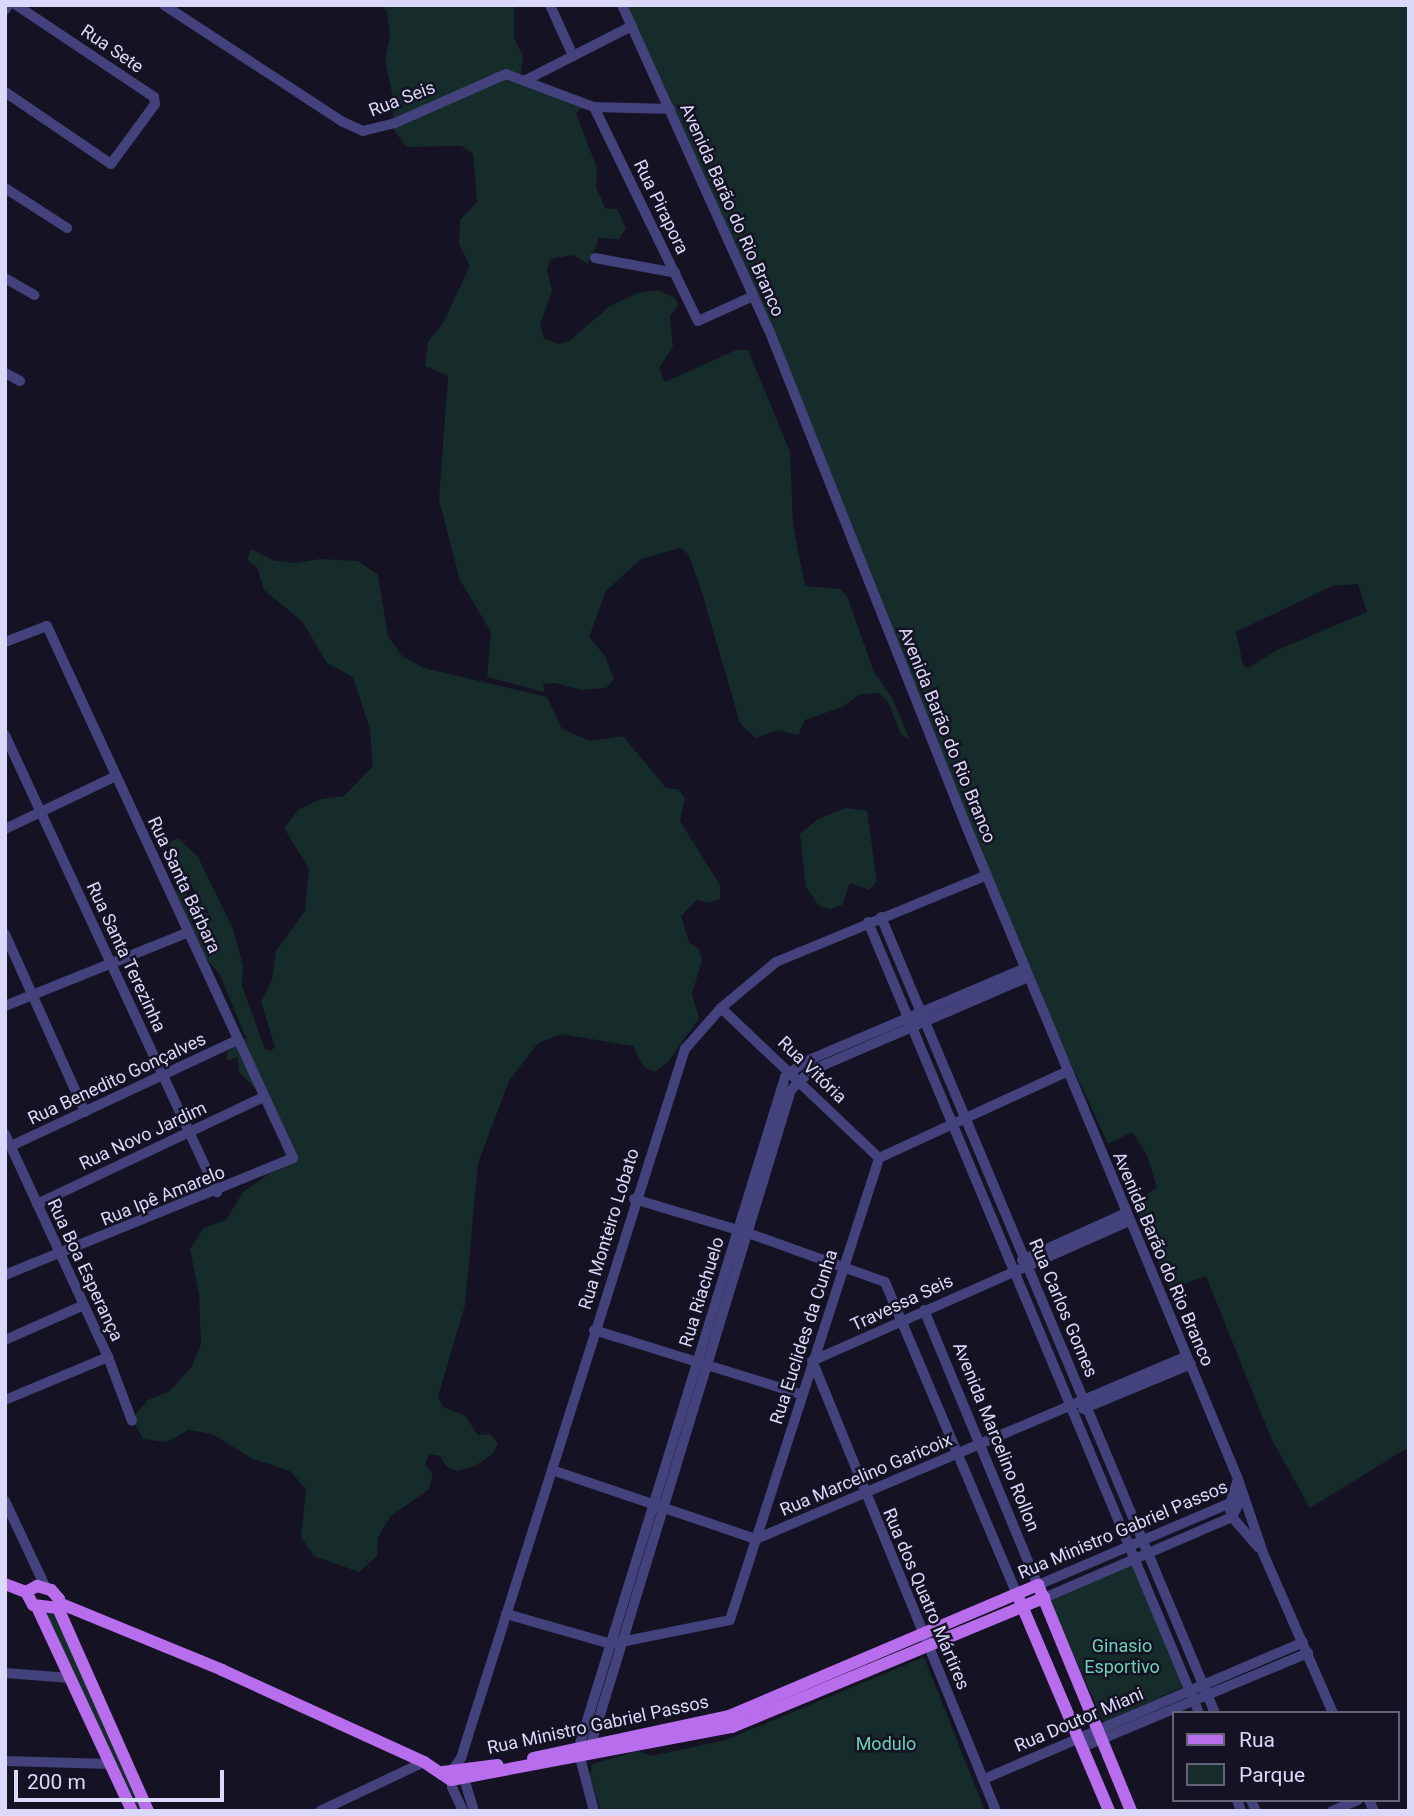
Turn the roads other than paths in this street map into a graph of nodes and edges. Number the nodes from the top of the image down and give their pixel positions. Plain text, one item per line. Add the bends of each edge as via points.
1 (8, 5) edge
2 (16, 5) edge
3 (164, 5) edge
4 (550, 5) edge
5 (622, 5) edge
6 (5, 10) edge
7 (632, 26) junction
8 (573, 56) junction
9 (524, 81) junction
10 (5, 92) edge
11 (594, 107) junction
12 (670, 109) junction
13 (5, 188) edge
14 (67, 228) dead end
15 (595, 258) dead end
16 (676, 273) junction
17 (5, 278) edge
18 (34, 295) dead end
19 (753, 296) junction
20 (5, 373) edge
21 (20, 382) dead end
22 (5, 642) edge
23 (5, 735) edge
24 (116, 776) junction
25 (42, 811) junction
26 (5, 828) edge
27 (987, 875) junction
28 (881, 917) junction
29 (868, 922) junction
30 (189, 932) junction
31 (5, 934) edge
32 (112, 964) junction
33 (1027, 972) junction
34 (32, 994) junction
35 (5, 1006) edge
36 (720, 1007) junction
37 (924, 1015) junction
38 (913, 1019) junction
39 (237, 1040) junction
40 (790, 1070) junction
41 (1068, 1072) junction
42 (162, 1075) junction
43 (799, 1079) junction
44 (263, 1097) junction
45 (85, 1112) junction
46 (967, 1119) junction
47 (956, 1124) junction
48 (189, 1133) junction
49 (5, 1135) edge
50 (10, 1146) junction
51 (293, 1158) joint
52 (878, 1158) junction
53 (217, 1192) junction
54 (634, 1199) junction
55 (37, 1204) junction
56 (1127, 1217) junction
57 (743, 1231) junction
58 (62, 1254) junction
59 (1026, 1262) junction
60 (845, 1265) junction
61 (1016, 1266) junction
62 (5, 1275) edge
63 (84, 1305) junction
64 (924, 1310) junction
65 (902, 1320) junction
66 (594, 1331) junction
67 (5, 1340) edge
68 (108, 1357) junction
69 (1189, 1360) junction
70 (811, 1361) junction
71 (703, 1362) junction
72 (801, 1394) junction
73 (5, 1400) edge
74 (1086, 1403) junction
75 (1074, 1408) junction
76 (132, 1421) dead end
77 (980, 1444) junction
78 (955, 1454) junction
79 (552, 1470) junction
80 (1238, 1479) junction
81 (864, 1494) junction
82 (1242, 1498) junction
83 (5, 1501) edge
84 (654, 1503) junction
85 (1230, 1506) junction
86 (665, 1507) junction
87 (1233, 1517) junction
88 (756, 1539) junction
89 (1143, 1540) junction
90 (1131, 1544) junction
91 (1149, 1552) junction
92 (1263, 1553) junction
93 (1137, 1558) junction
94 (5, 1584) edge
95 (1038, 1585) junction
96 (46, 1588) junction
97 (26, 1592) junction
98 (1017, 1594) junction
99 (1044, 1598) junction
100 (58, 1606) junction
101 (37, 1607) junction
102 (1022, 1607) junction
103 (506, 1614) junction
104 (926, 1639) junction
105 (624, 1642) junction
106 (1303, 1642) junction
107 (611, 1644) junction
108 (1308, 1653) junction
109 (5, 1673) edge
110 (71, 1678) junction
111 (1205, 1690) junction
112 (1192, 1695) junction
113 (1198, 1711) edge
114 (1214, 1711) edge
115 (1332, 1711) edge
116 (1099, 1734) junction
117 (1080, 1742) junction
118 (583, 1757) junction
119 (5, 1761) edge
120 (424, 1762) junction
121 (111, 1764) junction
122 (455, 1771) junction
123 (984, 1779) junction
124 (1353, 1802) edge
125 (1126, 1809) edge
126 (132, 1811) edge
127 (148, 1811) edge
128 (320, 1811) edge
129 (464, 1811) edge
130 (474, 1811) edge
131 (594, 1811) edge
132 (996, 1811) edge
133 (1108, 1811) edge
134 (1332, 1811) edge

1 - 6 street
2 - 10 street, Rua Sete via 154,97 154,109 111,164
3 - 9 street, Rua Seis via 363,131 396,123 506,74
4 - 8 street
5 - 7 street, Avenida Barão do Rio Branco
7 - 8 street
7 - 12 street, Avenida Barão do Rio Branco
8 - 9 street
9 - 11 street, Rua Seis
11 - 12 street, Rua Seis
11 - 16 street, Rua Pirapora
12 - 19 street, Avenida Barão do Rio Branco
13 - 14 street
15 - 16 street
16 - 19 street, Rua Pirapora via 698,321
17 - 18 street
19 - 27 street, Avenida Barão do Rio Branco
20 - 21 street
22 - 24 street, Rua Santa Bárbara via 47,626
23 - 25 street, Rua Santa Terezinha
24 - 25 street
24 - 30 street, Rua Santa Bárbara
25 - 26 street
25 - 32 street, Rua Santa Terezinha
27 - 28 street, Rua Monteiro Lobato
27 - 33 street, Avenida Barão do Rio Branco
28 - 29 street, Rua Monteiro Lobato
28 - 37 street, Rua Carlos Gomes
29 - 36 street, Rua Monteiro Lobato via 776,962
29 - 38 street, Rua Carlos Gomes
30 - 32 street
30 - 39 street, Rua Santa Bárbara
31 - 34 street
32 - 34 street
32 - 42 street, Rua Santa Terezinha
33 - 37 street
33 - 41 street, Avenida Barão do Rio Branco
34 - 35 street
34 - 45 street
36 - 40 street, Rua Vitória
36 - 54 street, Rua Monteiro Lobato via 676,1067
37 - 38 street
37 - 46 street, Rua Carlos Gomes
38 - 40 street
38 - 43 street
38 - 47 street, Rua Carlos Gomes
39 - 42 street, Rua Benedito Gonçalves
39 - 44 street, Rua Santa Bárbara
40 - 43 street, Rua Vitória
40 - 57 street, Rua Riachuelo
41 - 46 street
41 - 56 street, Avenida Barão do Rio Branco
42 - 45 street, Rua Benedito Gonçalves
42 - 48 street, Rua Santa Terezinha
43 - 52 street, Rua Vitória
43 - 57 street, Rua Riachuelo
44 - 48 street, Rua Novo Jardim
44 - 51 street, Rua Santa Bárbara
45 - 50 street, Rua Benedito Gonçalves
46 - 47 street
46 - 59 street, Rua Carlos Gomes
47 - 52 street
47 - 61 street, Rua Carlos Gomes
48 - 53 street, Rua Santa Terezinha
48 - 55 street, Rua Novo Jardim
49 - 50 street, Rua Boa Esperança
50 - 55 street, Rua Boa Esperança
51 - 53 street, Rua Ipê Amarelo
52 - 60 street, Rua Euclides da Cunha
53 - 58 street, Rua Ipê Amarelo
54 - 57 street
54 - 66 street, Rua Monteiro Lobato
55 - 58 street, Rua Boa Esperança
56 - 59 street, Travessa Seis
56 - 69 street, Avenida Barão do Rio Branco
57 - 60 street
57 - 71 street, Rua Riachuelo
58 - 62 street, Rua Ipê Amarelo
58 - 63 street, Rua Boa Esperança
59 - 61 street, Travessa Seis
59 - 74 street, Rua Carlos Gomes
60 - 65 street via 885,1282
60 - 70 street, Rua Euclides da Cunha
61 - 64 street, Travessa Seis
61 - 75 street, Rua Carlos Gomes
63 - 67 street
63 - 68 street, Rua Boa Esperança
64 - 65 street, Travessa Seis
64 - 77 street, Avenida Marcelino Rollon
65 - 70 street, Travessa Seis
65 - 78 street
66 - 71 street
66 - 79 street, Rua Monteiro Lobato
68 - 73 street
68 - 76 street, Rua Boa Esperança
69 - 74 street, Rua Marcelino Garicoix
69 - 80 street, Avenida Barão do Rio Branco
70 - 72 street, Rua Euclides da Cunha
70 - 81 street, Rua dos Quatro Mártires
71 - 72 street
71 - 84 street, Rua Riachuelo
71 - 86 street, Rua Riachuelo
72 - 88 street, Rua Euclides da Cunha
74 - 75 street, Rua Marcelino Garicoix
74 - 89 street, Rua Carlos Gomes
75 - 77 street, Rua Marcelino Garicoix
75 - 90 street, Rua Carlos Gomes
77 - 78 street, Rua Marcelino Garicoix
77 - 95 street, Avenida Marcelino Rollon
78 - 81 street, Rua Marcelino Garicoix
78 - 98 street
79 - 84 street
79 - 103 street, Rua Monteiro Lobato
80 - 82 street, Avenida Barão do Rio Branco
80 - 85 street
81 - 88 street, Rua Marcelino Garicoix
81 - 104 street, Rua dos Quatro Mártires
82 - 85 street, Rua Ministro Gabriel Passos
82 - 87 street, Rua Ministro Gabriel Passos
82 - 92 street, Avenida Barão do Rio Branco
83 - 96 street
84 - 86 street
84 - 107 street, Rua Riachuelo
85 - 87 street, Avenida Barão do Rio Branco
85 - 89 street, Rua Ministro Gabriel Passos
86 - 88 street
86 - 105 street, Rua Riachuelo
87 - 91 street, Rua Ministro Gabriel Passos
87 - 92 street, Avenida Barão do Rio Branco
88 - 105 street, Rua Euclides da Cunha via 730,1620
89 - 90 street, Rua Ministro Gabriel Passos
89 - 91 street, Rua Carlos Gomes
90 - 93 street, Rua Carlos Gomes
90 - 95 street, Rua Ministro Gabriel Passos
91 - 93 street, Rua Ministro Gabriel Passos
91 - 111 street, Rua Carlos Gomes
92 - 106 street, Avenida Barão do Rio Branco
93 - 99 street, Rua Ministro Gabriel Passos
93 - 112 street, Rua Carlos Gomes
94 - 97 main road
95 - 98 main road, Rua Ministro Gabriel Passos
95 - 99 main road, Avenida Marcelino Rollon
96 - 97 main road via 37,1586
96 - 100 main road via 56,1593
97 - 101 main road via 29,1603
98 - 102 main road
98 - 104 main road, Rua Ministro Gabriel Passos
99 - 102 main road, Rua Ministro Gabriel Passos
99 - 116 main road, Avenida Marcelino Rollon
100 - 101 main road
100 - 120 main road via 222,1670
100 - 127 main road
101 - 110 main road
102 - 104 main road, Rua Ministro Gabriel Passos
102 - 117 main road
103 - 107 street
103 - 122 street, Rua Monteiro Lobato
104 - 118 main road, Rua Ministro Gabriel Passos via 732,1727
104 - 123 street, Rua dos Quatro Mártires
105 - 107 street
105 - 118 street, Rua Riachuelo
106 - 108 street, Avenida Barão do Rio Branco
106 - 111 street, Rua Doutor Miani
107 - 118 street, Rua Riachuelo
108 - 111 street, Rua Doutor Miani
108 - 115 street, Avenida Barão do Rio Branco
109 - 110 street
110 - 121 main road
111 - 112 street, Rua Doutor Miani
111 - 114 street, Rua Carlos Gomes
112 - 113 street, Rua Carlos Gomes
112 - 116 street, Rua Doutor Miani
116 - 117 street, Rua Doutor Miani
116 - 125 main road, Avenida Marcelino Rollon
117 - 123 street, Rua Doutor Miani
117 - 133 main road
118 - 122 main road, Rua Ministro Gabriel Passos
118 - 131 street
119 - 121 street
120 - 122 main road
120 - 128 street
121 - 126 main road
122 - 129 street
122 - 130 street
123 - 132 street, Rua dos Quatro Mártires
124 - 134 street

